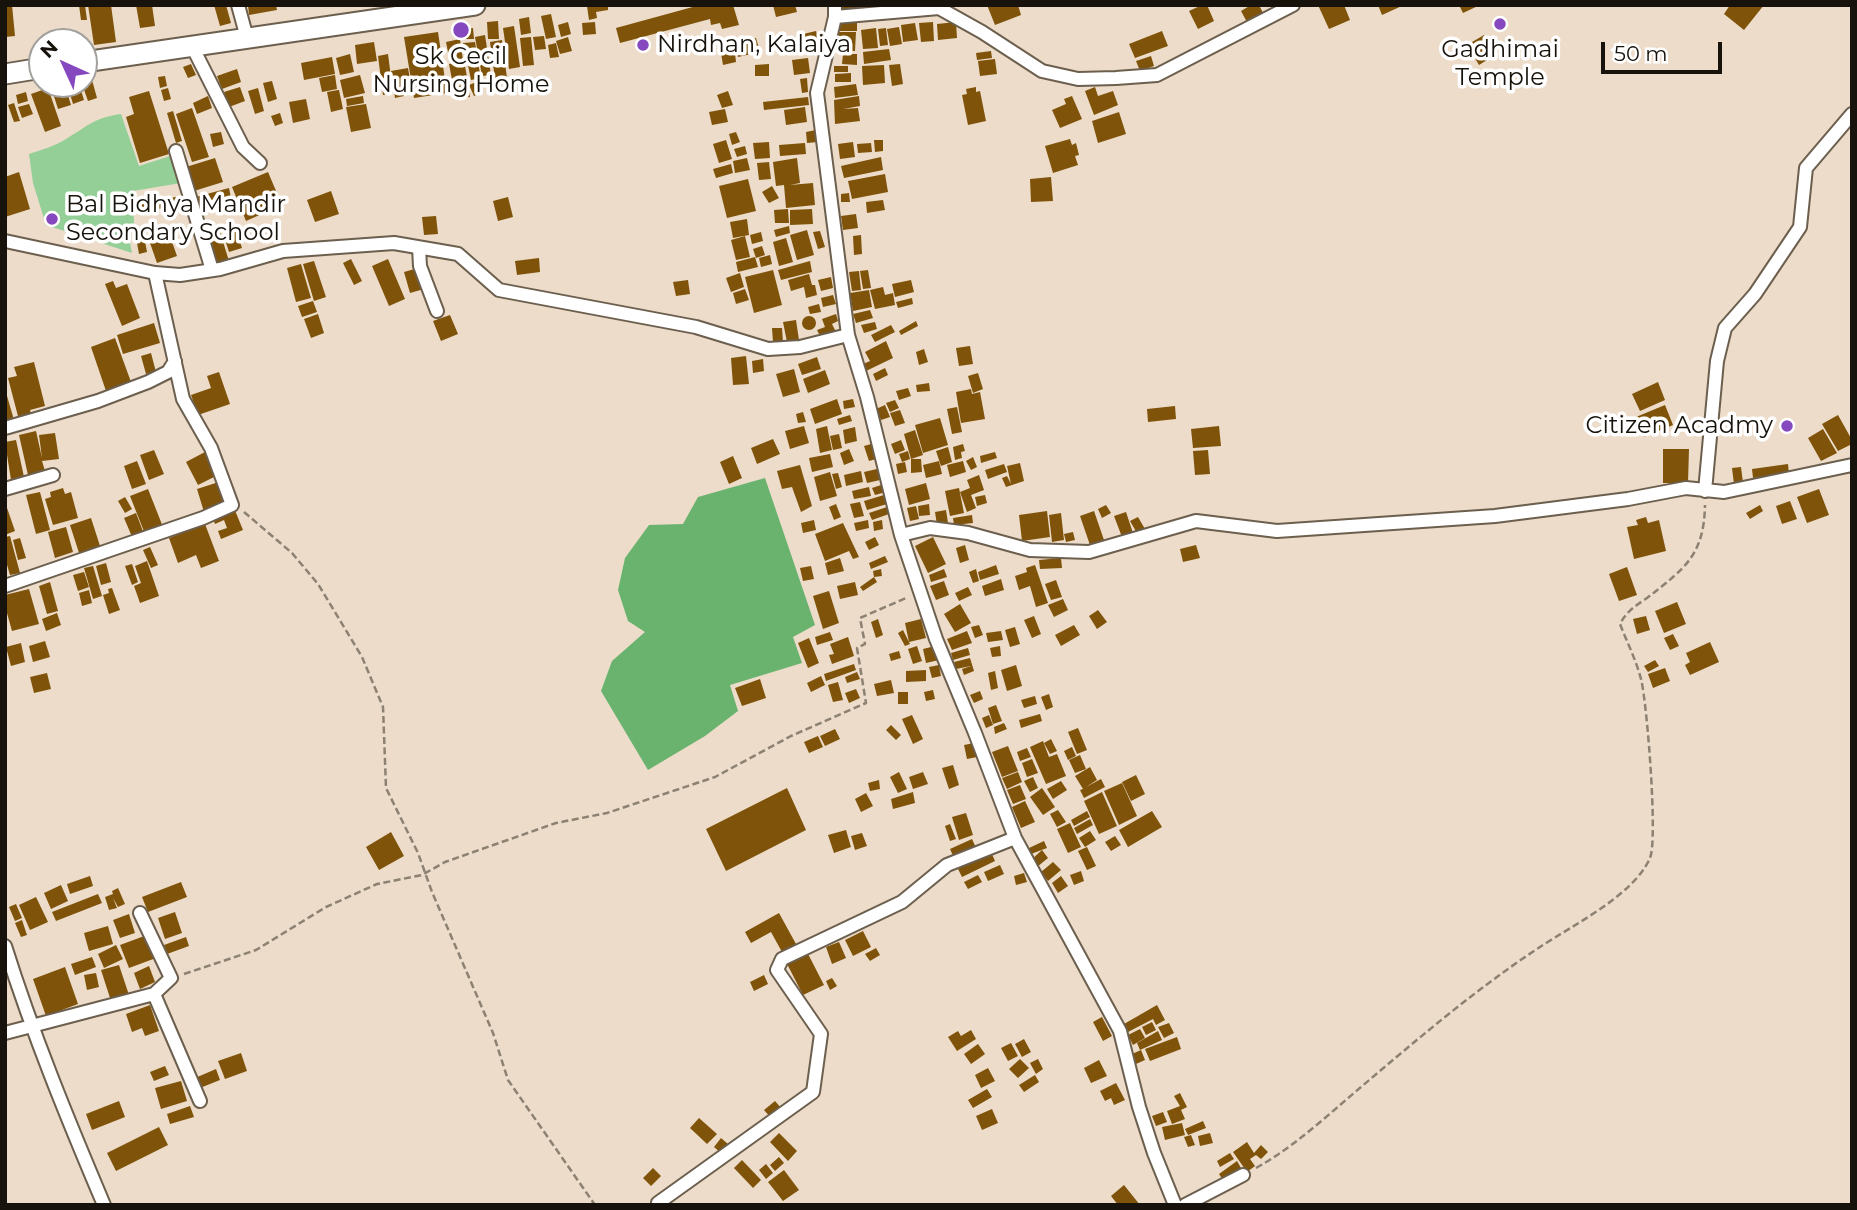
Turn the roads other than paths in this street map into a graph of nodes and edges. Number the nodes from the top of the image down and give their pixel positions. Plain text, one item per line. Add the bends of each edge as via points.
1 (238, 5) edge
2 (473, 5) edge
3 (1293, 5) edge
4 (835, 11) edge
5 (247, 38) junction
6 (192, 46) junction
7 (98, 60) edge
8 (28, 70) edge
9 (5, 74) edge
10 (1852, 114) edge
11 (176, 151) dead end
12 (260, 163) dead end
13 (5, 241) edge
14 (419, 248) junction
15 (212, 270) junction
16 (155, 273) junction
17 (436, 311) dead end
18 (848, 335) junction
19 (175, 361) junction
20 (5, 428) edge
21 (1852, 466) edge
22 (53, 475) dead end
23 (5, 489) edge
24 (1705, 491) junction
25 (901, 535) junction
26 (5, 586) edge
27 (1015, 838) junction
28 (140, 913) dead end
29 (5, 946) edge
30 (154, 994) junction
31 (31, 1025) junction
32 (5, 1033) edge
33 (200, 1101) dead end
34 (1243, 1175) road end
35 (104, 1205) edge
36 (659, 1205) edge
37 (1175, 1205) edge
38 (1185, 1205) edge

1 - 5 street
2 - 5 street
3 - 4 street via 1157,75 1078,79 1042,71 939,8
4 - 18 street via 817,93
5 - 6 street
6 - 7 street
6 - 12 street via 243,147
8 - 9 street
10 - 24 street via 1806,169 1800,227 1755,294 1725,328 1717,361
11 - 15 street
13 - 16 street
14 - 15 street via 394,243 283,251
14 - 17 street via 420,266
14 - 18 street via 458,254 499,289 696,327 768,349 800,347
15 - 16 street
16 - 19 street
18 - 25 street
19 - 20 street via 168,372 148,382
19 - 26 street via 183,399 211,448 232,505
21 - 24 street via 1724,492
22 - 23 street
24 - 25 street via 1686,488 1495,516 1349,527 1277,531 1196,521 1089,552 1030,551 968,533 930,528
25 - 27 street via 936,639
27 - 36 street via 947,865 902,902 782,959 777,970 821,1034 813,1091
27 - 37 street via 1120,1031 1153,1153
28 - 30 street via 171,978
29 - 31 street
30 - 31 street
30 - 33 street
31 - 32 street
31 - 35 street
34 - 38 street

